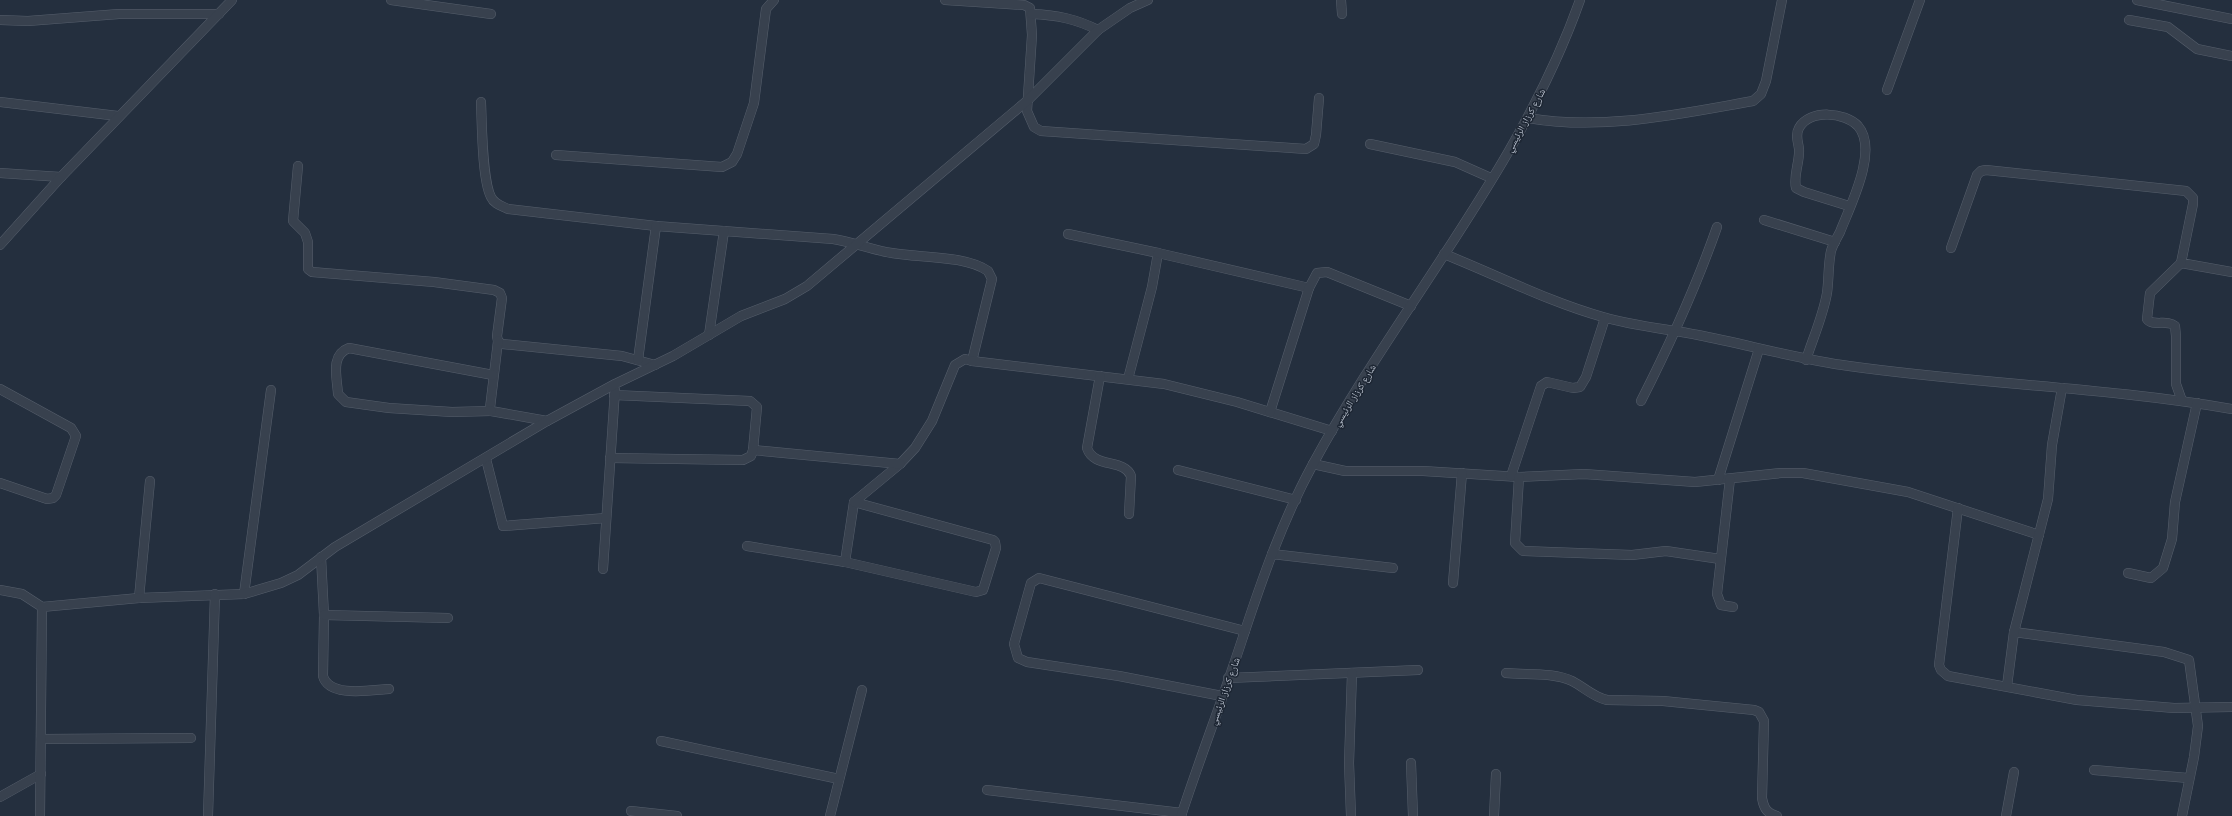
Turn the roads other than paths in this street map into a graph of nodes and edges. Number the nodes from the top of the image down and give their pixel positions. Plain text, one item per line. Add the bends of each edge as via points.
1 (232, 0) edge
2 (391, 0) edge
3 (774, 0) edge
4 (945, 0) edge
5 (1148, 0) edge
6 (1341, 0) edge
7 (1580, 0) edge
8 (1782, 0) edge
9 (1920, 0) edge
10 (2137, 0) edge
11 (219, 14) junction
12 (491, 14) dead end
13 (1032, 14) junction
14 (1342, 14) dead end
15 (2232, 18) edge
16 (0, 20) edge
17 (2129, 20) dead end
18 (1098, 30) junction
19 (2232, 56) edge
20 (1887, 90) dead end
21 (1318, 98) dead end
22 (1028, 100) junction
23 (0, 102) edge
24 (480, 102) dead end
25 (118, 116) junction
26 (1528, 118) junction
27 (1370, 144) dead end
28 (556, 155) dead end
29 (298, 166) dead end
30 (0, 173) edge
31 (61, 177) junction
32 (1491, 178) junction
33 (1849, 206) junction
34 (1764, 220) dead end
35 (656, 226) junction
36 (1716, 227) dead end
37 (724, 231) junction
38 (1068, 234) dead end
39 (1835, 242) junction
40 (858, 243) junction
41 (0, 245) edge
42 (1951, 248) dead end
43 (1158, 253) junction
44 (1444, 254) junction
45 (2181, 263) junction
46 (2232, 272) edge
47 (1309, 288) junction
48 (1411, 306) junction
49 (1605, 318) junction
50 (1676, 331) junction
51 (709, 335) junction
52 (498, 341) junction
53 (1759, 349) junction
54 (638, 360) junction
55 (1806, 360) junction
56 (972, 361) junction
57 (655, 365) junction
58 (493, 375) junction
59 (1100, 376) junction
60 (1128, 379) junction
61 (615, 384) junction
62 (2062, 388) junction
63 (0, 389) edge
64 (271, 390) dead end
65 (614, 395) junction
66 (1641, 401) dead end
67 (2182, 401) junction
68 (2197, 403) junction
69 (2232, 409) edge
70 (491, 411) junction
71 (1270, 412) junction
72 (547, 421) junction
73 (1332, 430) junction
74 (753, 450) junction
75 (610, 458) junction
76 (486, 459) junction
77 (900, 464) junction
78 (1313, 464) junction
79 (1178, 470) dead end
80 (1462, 473) junction
81 (1515, 477) junction
82 (1730, 479) junction
83 (1718, 480) junction
84 (150, 481) dead end
85 (0, 483) edge
86 (1296, 500) junction
87 (854, 502) junction
88 (1958, 508) junction
89 (1129, 514) dead end
90 (606, 518) junction
91 (2039, 535) junction
92 (746, 546) dead end
93 (1272, 554) junction
94 (321, 558) junction
95 (1720, 559) junction
96 (844, 562) junction
97 (1393, 568) dead end
98 (603, 569) dead end
99 (2128, 573) dead end
100 (1453, 583) dead end
101 (0, 590) edge
102 (215, 594) junction
103 (244, 594) junction
104 (139, 598) junction
105 (42, 607) junction
106 (1733, 607) dead end
107 (324, 615) junction
108 (448, 618) dead end
109 (1245, 631) junction
110 (2014, 632) junction
111 (1418, 670) dead end
112 (1352, 673) junction
113 (1506, 673) dead end
114 (1228, 678) junction
115 (2007, 686) junction
116 (389, 689) dead end
117 (862, 690) dead end
118 (1222, 696) junction
119 (2232, 707) edge
120 (2195, 708) junction
121 (191, 738) dead end
122 (41, 739) junction
123 (661, 741) dead end
124 (1411, 763) dead end
125 (2094, 770) dead end
126 (2014, 772) dead end
127 (41, 774) junction
128 (1496, 774) dead end
129 (2188, 778) junction
130 (839, 779) junction
131 (987, 790) dead end
132 (0, 797) edge
133 (631, 811) dead end
134 (1181, 814) edge
135 (40, 816) edge
136 (208, 816) edge
137 (677, 816) edge
138 (830, 816) edge
139 (1351, 816) edge
140 (1413, 816) edge
141 (1494, 816) edge
142 (1777, 816) edge
143 (2006, 816) edge
144 (2182, 816) edge

1 - 11 street
2 - 12 street
3 - 28 street via 766,9 757,89 740,147 732,162 722,167
4 - 13 street via 1024,5 1030,8
5 - 18 street via 1130,8
6 - 14 street
7 - 26 street, شارع كرزاز الرئيسي via 1558,55
8 - 26 street via 1766,81 1761,94 1753,101 1664,116 1603,122 1550,122
9 - 20 street
10 - 15 street
11 - 16 street via 119,14 28,21
11 - 25 street
13 - 18 street via 1059,15
13 - 22 street
17 - 19 street via 2168,28 2197,49
18 - 22 street
21 - 22 street via 1314,144 1306,149 1041,131 1034,127 1029,119
22 - 40 street
23 - 25 street
24 - 35 street via 487,184 491,198 496,204 508,209
25 - 31 street
26 - 32 street, شارع كرزاز الرئيسي
27 - 32 street via 1455,162
29 - 52 street via 294,221 305,233 308,242 308,269 312,272 434,282 500,292 502,298
30 - 31 street
31 - 41 street
32 - 44 street, شارع كرزاز الرئيسي
33 - 33 street via 1796,188 1799,150 1796,135 1803,123 1809,119 1822,115 1848,119 1856,124 1864,135 1866,157
33 - 39 street
34 - 39 street
35 - 37 street
35 - 54 street
36 - 50 street
37 - 40 street
37 - 51 street
38 - 43 street
39 - 55 street via 1831,252 1824,307
40 - 51 street via 796,293 742,316
40 - 56 street via 894,254 977,265 988,271 992,279
42 - 45 street via 1978,175 1986,170 2186,190 2193,198 2193,204
43 - 47 street
43 - 60 street via 1152,288
44 - 48 street, شارع كرزاز الرئيسي
44 - 49 street
45 - 46 street
45 - 67 street via 2176,271 2150,293 2147,319 2175,326 2176,384
47 - 48 street via 1314,276 1327,272
47 - 71 street
48 - 73 street, شارع كرزاز الرئيسي
49 - 50 street
49 - 81 street via 1586,377 1580,387 1573,388 1547,382 1541,386
50 - 53 street
50 - 66 street
51 - 57 street
52 - 54 street via 502,344 579,351
52 - 58 street
53 - 55 street
53 - 83 street
54 - 57 street
55 - 62 street
56 - 59 street
56 - 77 street via 965,359 955,365 932,421 915,448
57 - 61 street
58 - 70 street
58 - 70 street via 349,348 341,350 337,356 338,394 346,402 452,412
59 - 60 street
59 - 89 street via 1087,448 1096,459 1124,467 1129,472
60 - 71 street via 1164,384
61 - 65 street
61 - 72 street
62 - 67 street
62 - 91 street via 2052,445 2048,499
63 - 85 street via 70,428 76,436 53,498 47,499
64 - 103 street
65 - 74 street via 752,401 757,407
65 - 75 street
67 - 68 street
68 - 69 street
68 - 99 street via 2175,502 2172,539 2166,561 2159,572 2151,578
70 - 72 street
71 - 73 street
72 - 76 street
73 - 78 street, شارع كرزاز الرئيسي
74 - 75 street via 751,456 743,460
74 - 77 street
75 - 90 street
76 - 90 street via 503,526
76 - 94 street via 335,547
77 - 87 street
78 - 80 street via 1345,471
78 - 86 street, شارع كرزاز الرئيسي
79 - 86 street
80 - 81 street
80 - 100 street
81 - 83 street via 1584,474 1694,482
81 - 95 street via 1515,543 1523,551 1632,555 1666,552
82 - 83 street
82 - 88 street via 1802,473 1890,488
82 - 95 street
84 - 104 street
86 - 93 street, شارع كرزاز الرئيسي
87 - 96 street
87 - 96 street via 993,540 996,542 996,548 983,590 979,592
88 - 91 street
88 - 115 street via 1939,665 1948,676
90 - 98 street
91 - 110 street
92 - 96 street
93 - 97 street
93 - 109 street, شارع كرزاز الرئيسي
94 - 103 street via 298,575
94 - 107 street
95 - 106 street via 1718,601 1725,607
101 - 105 street via 22,594
102 - 103 street
102 - 104 street
102 - 136 street
104 - 105 street
105 - 122 street
107 - 108 street
107 - 116 street via 324,683 342,691
109 - 114 street, شارع كرزاز الرئيسي
109 - 118 street via 1039,578 1031,583 1014,644 1018,658 1027,662 1119,676
110 - 115 street
110 - 120 street via 2098,642 2185,657 2190,662
111 - 112 street
112 - 114 street
112 - 139 street via 1349,763
113 - 142 street via 1561,677 1598,698 1607,700 1671,702 1747,708 1759,712 1765,730 1762,798 1766,811
114 - 118 street, شارع كرزاز الرئيسي
115 - 120 street via 2076,700
117 - 130 street
118 - 134 street, شارع كرزاز الرئيسي
119 - 120 street
120 - 129 street via 2198,726
121 - 122 street
122 - 127 street
123 - 130 street
124 - 140 street
125 - 129 street
126 - 143 street
127 - 132 street
127 - 135 street
128 - 141 street
129 - 144 street
130 - 138 street
131 - 134 street
133 - 137 street

